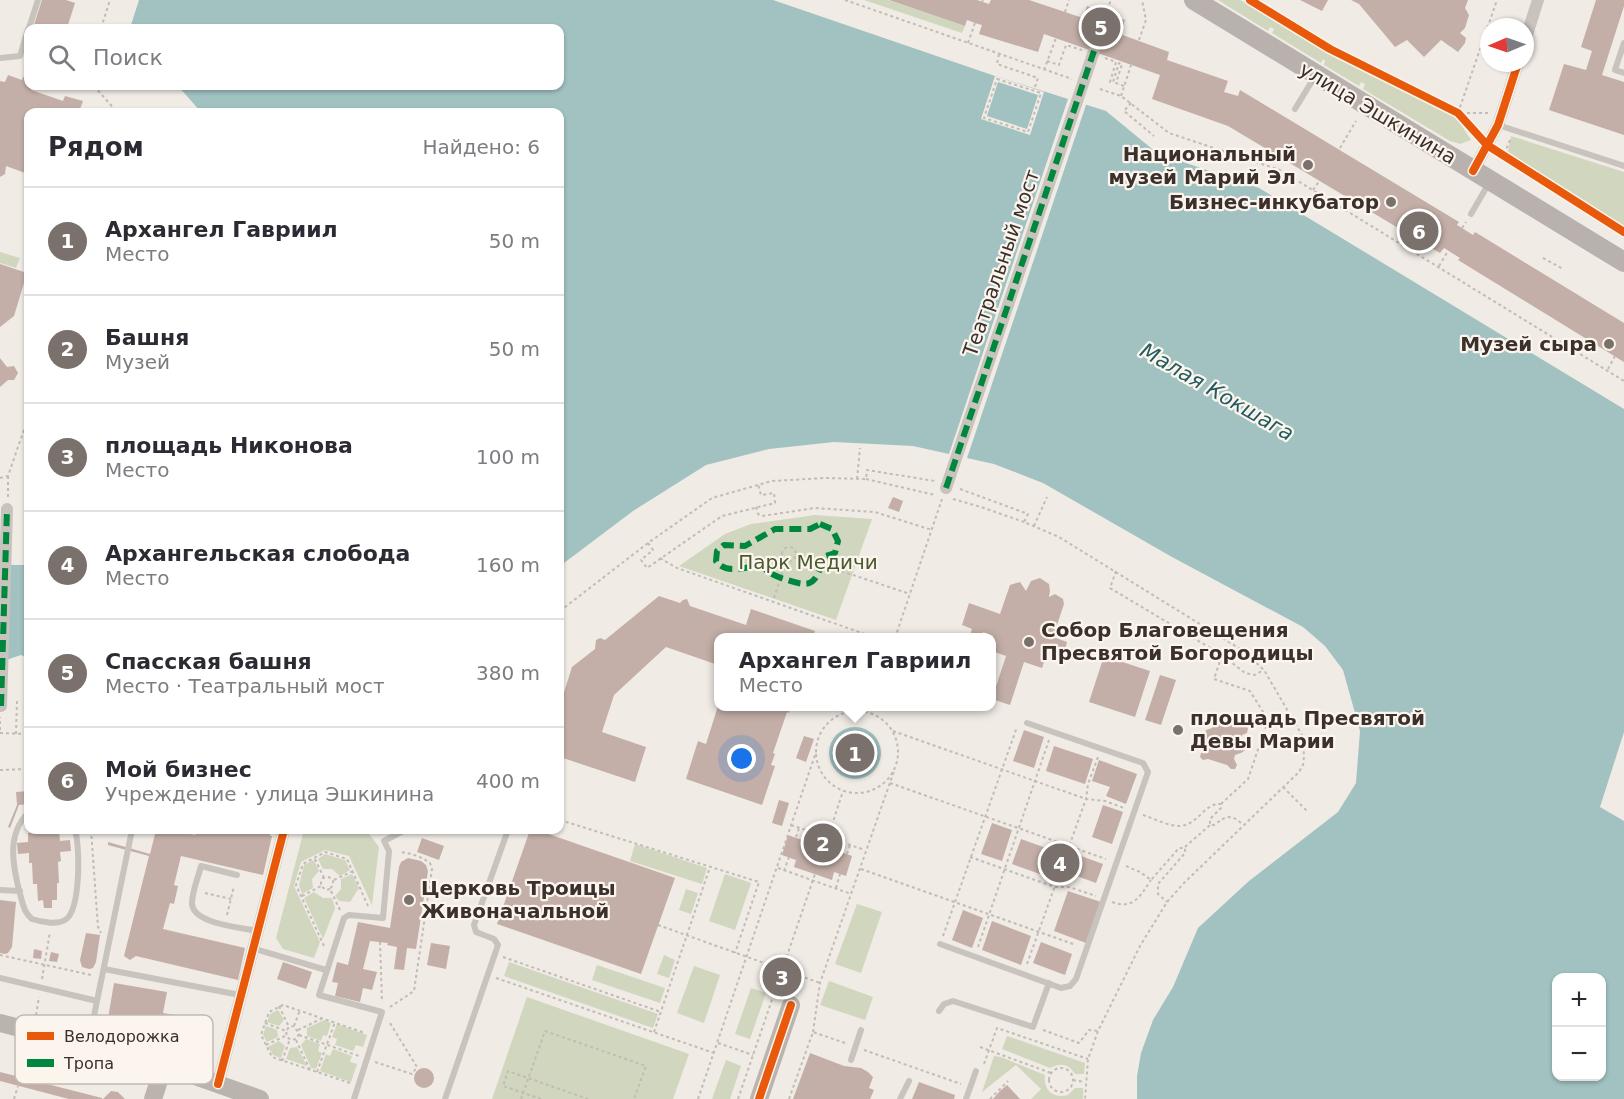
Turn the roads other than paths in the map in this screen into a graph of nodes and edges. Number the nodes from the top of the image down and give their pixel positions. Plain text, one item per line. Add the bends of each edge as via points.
1 (38, 0) edge
2 (1194, 0) edge
3 (1539, 0) edge
4 (1533, 18) edge
5 (31, 24) edge
6 (1624, 43) edge
7 (24, 44) edge
8 (1094, 51) dead end
9 (0, 58) edge
10 (1515, 72) edge
11 (1624, 73) edge
12 (1315, 75) junction
13 (1295, 109) dead end
14 (1498, 125) junction
15 (1624, 166) edge
16 (1473, 171) junction
17 (1490, 182) junction
18 (1471, 214) dead end
19 (1624, 262) edge
20 (947, 486) road end
21 (7, 509) dead end
22 (1, 706) edge
23 (1027, 723) road end
24 (24, 818) edge
25 (75, 834) edge
26 (131, 834) edge
27 (283, 834) edge
28 (397, 834) edge
29 (507, 834) edge
30 (237, 875) road end
31 (0, 890) edge
32 (20, 891) junction
33 (256, 931) junction
34 (940, 944) road end
35 (252, 948) junction
36 (104, 969) junction
37 (326, 970) junction
38 (0, 978) edge
39 (1049, 983) junction
40 (240, 995) junction
41 (97, 1001) junction
42 (791, 1005) dead end
43 (939, 1011) dead end
44 (94, 1015) edge
45 (0, 1023) edge
46 (15, 1027) edge
47 (861, 1030) dead end
48 (851, 1059) dead end
49 (976, 1071) dead end
50 (909, 1080) dead end
51 (213, 1082) edge
52 (158, 1084) edge
53 (218, 1084) junction
54 (153, 1099) edge
55 (260, 1099) edge
56 (354, 1099) edge
57 (445, 1099) edge
58 (759, 1099) edge
59 (900, 1099) edge
60 (966, 1099) edge

1 - 5 lane
2 - 12 main road, улица Эшкинина
3 - 4 street
6 - 11 lane via 1615,70
7 - 9 lane via 20,56
8 - 20 street, Театральный мост, bridge
10 - 14 street
12 - 13 lane
12 - 16 main road, улица Эшкинина
14 - 15 lane
14 - 16 street
16 - 17 main road, улица Эшкинина
17 - 18 lane
17 - 19 main road, улица Эшкинина
21 - 22 street
23 - 39 lane via 1146,765 1148,772 1074,984 1061,988
24 - 32 lane via 13,846 13,866
25 - 32 lane via 78,878 74,905 66,920 38,921 28,916
26 - 36 lane
27 - 33 street
28 - 37 lane via 384,841 389,851 382,918 344,918
29 - 57 lane via 474,925 476,933 497,941 495,954
30 - 33 lane via 201,866 192,902 196,915
31 - 32 lane
33 - 35 street
34 - 39 lane
35 - 37 lane
35 - 40 street
36 - 40 lane
36 - 41 lane
37 - 56 lane via 319,995 382,1011
38 - 41 lane
39 - 43 lane via 1033,1027 952,1001
40 - 53 street
41 - 44 lane
42 - 58 main road
45 - 46 main road
47 - 48 lane
49 - 60 lane
50 - 59 lane
51 - 53 main road
52 - 54 main road
53 - 55 main road

